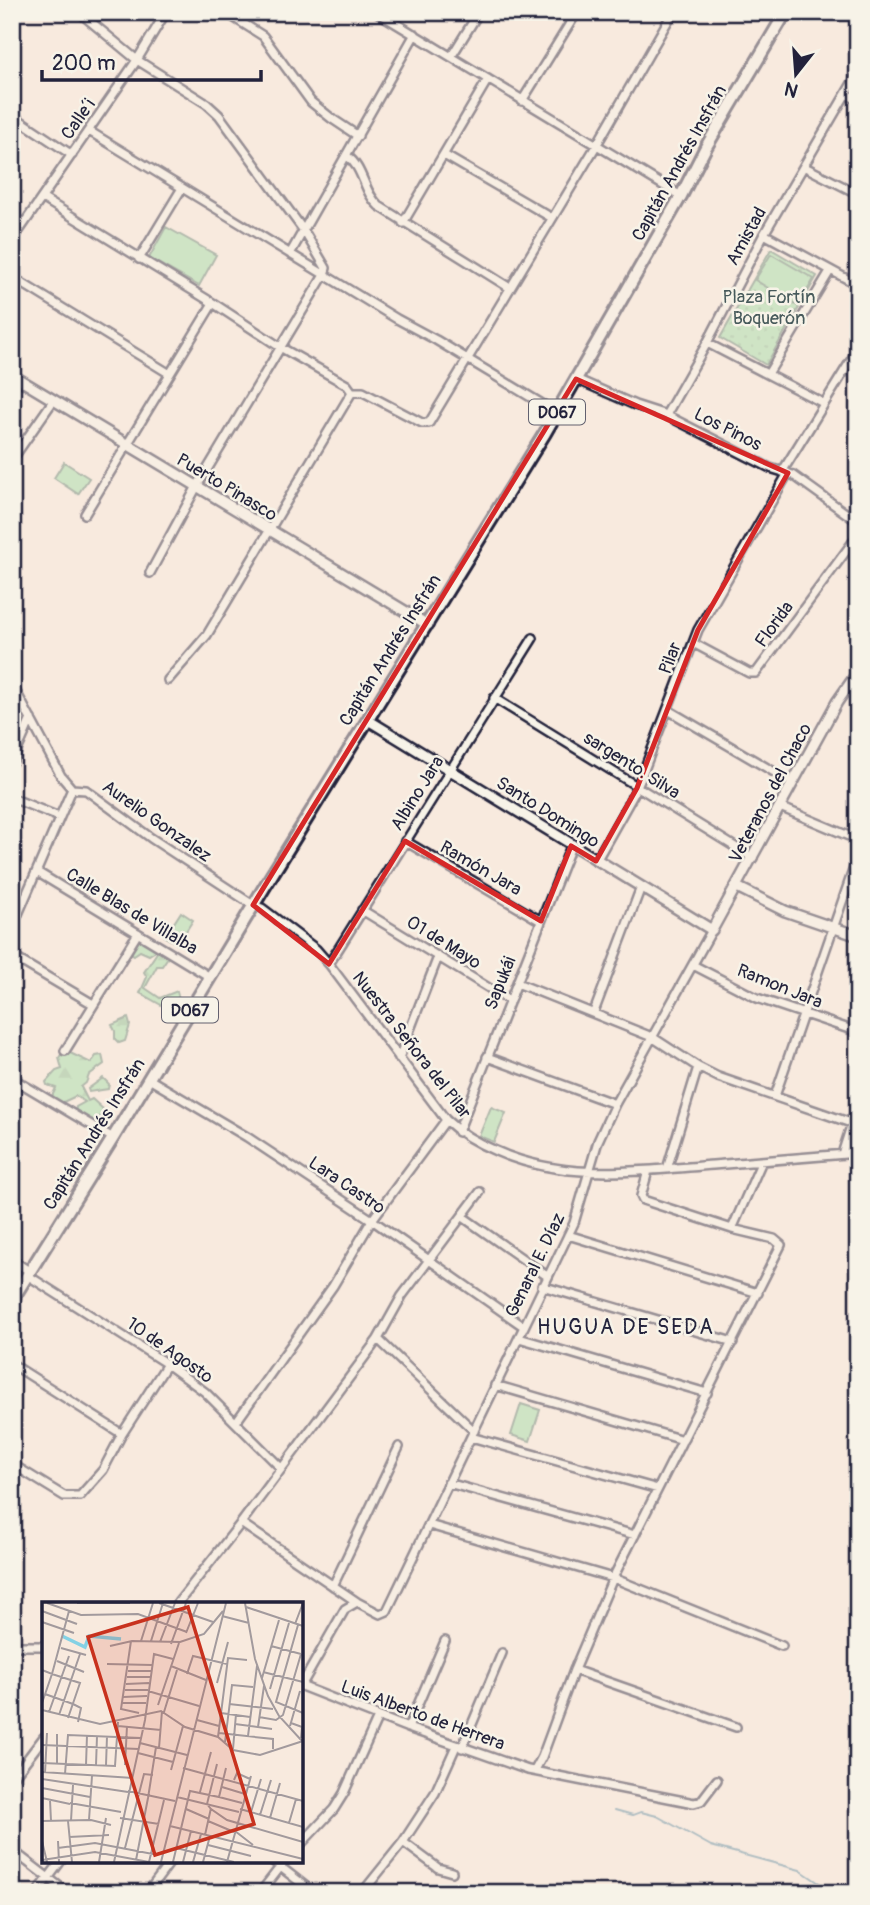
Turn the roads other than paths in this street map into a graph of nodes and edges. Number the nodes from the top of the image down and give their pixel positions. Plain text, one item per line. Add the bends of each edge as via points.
1 (79, 12) edge
2 (166, 12) edge
3 (225, 12) edge
4 (479, 12) edge
5 (577, 12) edge
6 (673, 12) edge
7 (786, 12) edge
8 (380, 13) edge
9 (415, 34) junction
10 (452, 57) junction
11 (137, 61) junction
12 (858, 73) edge
13 (488, 79) junction
14 (846, 94) junction
15 (858, 100) edge
16 (522, 101) junction
17 (12, 115) edge
18 (89, 131) junction
19 (358, 136) junction
20 (596, 146) junction
21 (72, 155) junction
22 (444, 155) junction
23 (347, 156) junction
24 (805, 167) junction
25 (183, 188) junction
26 (858, 194) edge
27 (681, 196) junction
28 (42, 198) junction
29 (552, 218) junction
30 (403, 223) junction
31 (304, 230) junction
32 (764, 234) junction
33 (12, 241) edge
34 (290, 254) junction
35 (139, 259) junction
36 (830, 271) junction
37 (324, 275) junction
38 (12, 277) edge
39 (858, 285) edge
40 (510, 288) junction
41 (213, 303) junction
42 (707, 343) junction
43 (280, 347) junction
44 (858, 349) edge
45 (467, 359) junction
46 (170, 374) junction
47 (768, 374) junction
48 (12, 375) edge
49 (576, 379) junction
50 (352, 391) junction
51 (53, 401) junction
52 (823, 403) junction
53 (557, 413) junction
54 (666, 415) junction
55 (127, 445) junction
56 (12, 454) edge
57 (785, 472) junction
58 (196, 488) junction
59 (85, 514) dead end
60 (858, 522) edge
61 (268, 530) junction
62 (858, 535) edge
63 (150, 573) dead end
64 (428, 625) junction
65 (533, 638) dead end
66 (692, 643) junction
67 (858, 672) edge
68 (168, 680) dead end
69 (12, 684) edge
70 (494, 698) junction
71 (668, 710) junction
72 (31, 719) junction
73 (368, 720) junction
74 (12, 762) edge
75 (450, 769) junction
76 (793, 783) junction
77 (637, 788) junction
78 (72, 789) junction
79 (12, 798) edge
80 (780, 807) junction
81 (59, 817) junction
82 (858, 840) edge
83 (405, 841) junction
84 (571, 846) junction
85 (858, 856) edge
86 (753, 858) junction
87 (596, 861) junction
88 (37, 872) junction
89 (641, 887) junction
90 (737, 887) junction
91 (253, 905) junction
92 (362, 910) junction
93 (541, 921) junction
94 (12, 928) edge
95 (832, 928) junction
96 (712, 930) junction
97 (138, 933) junction
98 (858, 936) edge
99 (12, 956) edge
100 (438, 957) junction
101 (329, 964) junction
102 (693, 965) junction
103 (210, 977) junction
104 (517, 983) junction
105 (510, 1001) junction
106 (93, 1004) junction
107 (594, 1012) junction
108 (804, 1014) junction
109 (858, 1032) edge
110 (652, 1037) junction
111 (65, 1051) dead end
112 (487, 1057) junction
113 (399, 1058) junction
114 (698, 1067) junction
115 (12, 1078) edge
116 (149, 1079) junction
117 (775, 1096) junction
118 (615, 1104) junction
119 (858, 1104) edge
120 (446, 1119) junction
121 (851, 1123) junction
122 (458, 1132) junction
123 (113, 1138) junction
124 (858, 1153) edge
125 (842, 1154) junction
126 (762, 1161) junction
127 (667, 1169) junction
128 (648, 1171) junction
129 (588, 1173) junction
130 (480, 1192) dead end
131 (463, 1217) junction
132 (372, 1220) junction
133 (732, 1229) junction
134 (568, 1235) junction
135 (12, 1260) edge
136 (429, 1261) junction
137 (28, 1273) junction
138 (547, 1276) junction
139 (542, 1286) junction
140 (758, 1293) junction
141 (12, 1300) edge
142 (523, 1326) junction
143 (519, 1338) junction
144 (377, 1339) junction
145 (733, 1342) junction
146 (12, 1364) edge
147 (166, 1364) junction
148 (495, 1385) junction
149 (707, 1393) junction
150 (236, 1422) junction
151 (122, 1434) junction
152 (472, 1434) junction
153 (683, 1440) junction
154 (399, 1447) dead end
155 (12, 1464) edge
156 (281, 1467) junction
157 (448, 1483) junction
158 (658, 1489) junction
159 (241, 1523) junction
160 (429, 1525) junction
161 (635, 1535) junction
162 (613, 1578) junction
163 (333, 1586) junction
164 (179, 1602) edge
165 (357, 1602) junction
166 (445, 1641) dead end
167 (12, 1646) edge
168 (42, 1646) edge
169 (782, 1646) dead end
170 (502, 1653) dead end
171 (574, 1670) junction
172 (303, 1686) edge
173 (303, 1688) edge
174 (378, 1717) junction
175 (736, 1727) dead end
176 (408, 1728) junction
177 (42, 1741) edge
178 (459, 1747) junction
179 (535, 1770) junction
180 (12, 1779) edge
181 (717, 1780) dead end
182 (303, 1842) edge
183 (403, 1842) junction
184 (12, 1850) edge
185 (59, 1863) edge
186 (170, 1863) edge
187 (282, 1864) edge
188 (452, 1871) dead end
189 (48, 1878) junction
190 (37, 1893) edge
191 (68, 1893) edge
192 (147, 1893) edge
193 (260, 1893) edge
194 (314, 1893) edge
195 (362, 1893) edge

1 - 11 street
2 - 11 street, Calle´i
3 - 19 street via 263,36 311,102
4 - 10 street
5 - 16 street
6 - 20 street
7 - 27 main road, Capitán Andrés Insfrán / D067
8 - 9 street
9 - 10 street
9 - 19 street
10 - 13 street
11 - 18 street, Calle´i
11 - 31 street via 219,115
12 - 14 street, Amistad
13 - 16 street
13 - 22 street
14 - 15 street
14 - 24 street, Amistad
16 - 20 street
17 - 21 street
18 - 21 street, Calle´i
18 - 25 street
19 - 23 street
20 - 27 street
20 - 29 street
21 - 28 street, Calle´i
22 - 29 street
22 - 30 street
23 - 30 street via 354,160 373,201
23 - 31 street
24 - 26 street
24 - 32 street, Amistad
25 - 34 street
25 - 35 street
27 - 49 main road, Capitán Andrés Insfrán / D067
28 - 33 street, Calle´i
28 - 35 street
29 - 40 street
30 - 40 street
31 - 34 street
31 - 37 street via 325,265
32 - 36 street
32 - 42 street, Amistad
34 - 37 street
35 - 41 street
36 - 39 street
36 - 47 street
37 - 43 street
37 - 45 street
38 - 46 street
40 - 45 street
41 - 43 street
41 - 46 street
42 - 47 street
42 - 54 street, Amistad
43 - 50 street
43 - 58 street
44 - 52 street, Pilar
45 - 50 street via 427,424 363,392
45 - 53 street
46 - 55 street
47 - 52 street
48 - 51 street, Puerto Pinasco
49 - 53 main road, Capitán Andrés Insfrán / D067
49 - 54 street, Los Pinos
50 - 61 street
51 - 55 street, Puerto Pinasco
51 - 56 street
52 - 57 street, Pilar
53 - 64 main road, Capitán Andrés Insfrán / D067
54 - 57 street, Los Pinos
55 - 58 street, Puerto Pinasco
55 - 59 street
57 - 60 street, Los Pinos
57 - 66 street, Pilar
58 - 61 street, Puerto Pinasco
58 - 63 street
61 - 64 street, Puerto Pinasco
61 - 68 street via 207,635
62 - 66 street, Florida via 756,673
64 - 73 main road, Capitán Andrés Insfrán / D067
65 - 70 street, Albino Jara
66 - 71 street, Pilar
67 - 76 street, Veteranos del Chaco
69 - 72 street
70 - 75 street, Albino Jara
70 - 77 street, sargento. Silva
71 - 76 street
71 - 77 street, Pilar
72 - 74 street
72 - 78 street
73 - 75 street, Santo Domingo
73 - 91 main road, Capitán Andrés Insfrán / D067
75 - 83 street, Albino Jara
75 - 84 street, Santo Domingo
76 - 80 street, Veteranos del Chaco
77 - 86 street, sargento. Silva
77 - 87 street, Pilar
78 - 81 street
78 - 91 street, Aurelio Gonzalez via 86,790
79 - 81 street
80 - 82 street
80 - 86 street, Veteranos del Chaco
81 - 88 street
83 - 92 street, Albino Jara
83 - 93 street, Ramón Jara
84 - 87 street, Santo Domingo
84 - 93 street, Sapukái
85 - 95 street
86 - 90 street, Veteranos del Chaco
87 - 89 street, Santo Domingo
88 - 94 street
88 - 97 street, Calle Blas de Villalba
89 - 96 street, Santo Domingo
89 - 107 street
90 - 95 street
90 - 96 street, Veteranos del Chaco
91 - 101 street, Nuestra Señora del Pilar via 316,949
91 - 103 main road, Capitán Andrés Insfrán / D067
92 - 100 street, 01 de Mayo
92 - 101 street, Albino Jara
93 - 104 street, Sapukái
95 - 98 street
95 - 108 street
96 - 102 street, Genaral E. Díaz
97 - 103 street, Calle Blas de Villalba
97 - 106 street
99 - 106 street
100 - 105 street, 01 de Mayo
100 - 113 street
101 - 113 street, Nuestra Señora del Pilar
102 - 108 street, Ramon Jara via 757,998
102 - 110 street, Genaral E. Díaz
103 - 116 main road, Capitán Andrés Insfrán / D067
104 - 105 street, Sapukái
104 - 107 street
105 - 112 street, Sapukái
106 - 111 street
107 - 110 street
108 - 109 street, Ramon Jara
108 - 117 street
110 - 114 street
110 - 118 street, Genaral E. Díaz
112 - 118 street
112 - 122 street, Sapukái
113 - 120 street, Nuestra Señora del Pilar
114 - 117 street
114 - 127 street
115 - 123 street
116 - 123 main road, Capitán Andrés Insfrán / D067
116 - 132 street, Lara Castro
117 - 121 street
118 - 129 street, Genaral E. Díaz
119 - 121 street
120 - 122 street, Nuestra Señora del Pilar
120 - 132 street
121 - 125 street
122 - 129 street, Nuestra Señora del Pilar via 518,1160
123 - 137 main road, Capitán Andrés Insfrán / D067
124 - 125 street, Nuestra Señora del Pilar
125 - 126 street, Nuestra Señora del Pilar
126 - 127 street, Nuestra Señora del Pilar
126 - 133 street
127 - 128 street, Nuestra Señora del Pilar
128 - 129 street, Nuestra Señora del Pilar
128 - 133 street via 643,1200
129 - 134 street, Genaral E. Díaz
130 - 131 street
131 - 136 street
131 - 138 street
132 - 136 street, Lara Castro
132 - 150 street via 333,1286
133 - 140 street via 781,1243
134 - 138 street, Genaral E. Díaz
134 - 140 street
135 - 137 street, 10 de Agosto
136 - 142 street, Lara Castro
136 - 144 street
137 - 141 main road, Capitán Andrés Insfrán / D067
137 - 147 street, 10 de Agosto
138 - 139 street, Genaral E. Díaz
139 - 142 street, Genaral E. Díaz
139 - 145 street
140 - 145 street
142 - 143 street, Genaral E. Díaz
143 - 148 street, Genaral E. Díaz
143 - 149 street
144 - 152 street
144 - 156 street
145 - 149 street
146 - 151 street
147 - 150 street, 10 de Agosto
147 - 151 street
148 - 152 street, Genaral E. Díaz
148 - 153 street
149 - 153 street
150 - 156 street, 10 de Agosto
151 - 155 street via 98,1478 73,1498
152 - 157 street, Genaral E. Díaz
152 - 158 street
153 - 158 street
154 - 163 street
156 - 159 street
157 - 160 street, Genaral E. Díaz
157 - 161 street
158 - 161 street
159 - 163 street
159 - 164 street
160 - 162 street
160 - 165 street, Genaral E. Díaz via 387,1611 383,1614
161 - 162 street
162 - 169 street
162 - 171 street
163 - 165 street
165 - 172 street via 345,1609
166 - 176 street
167 - 168 street
170 - 178 street
171 - 175 street
171 - 179 street
173 - 174 street, Luis Alberto de Herrera
174 - 176 street, Luis Alberto de Herrera
174 - 182 street via 344,1793
176 - 178 street, Luis Alberto de Herrera
177 - 180 street
178 - 179 street, Luis Alberto de Herrera
178 - 183 street
179 - 181 street, Luis Alberto de Herrera via 694,1803 701,1801
183 - 188 street via 438,1868
183 - 195 street
184 - 189 street
185 - 189 street
186 - 192 street
187 - 193 street
187 - 194 street
189 - 190 street
189 - 191 street

